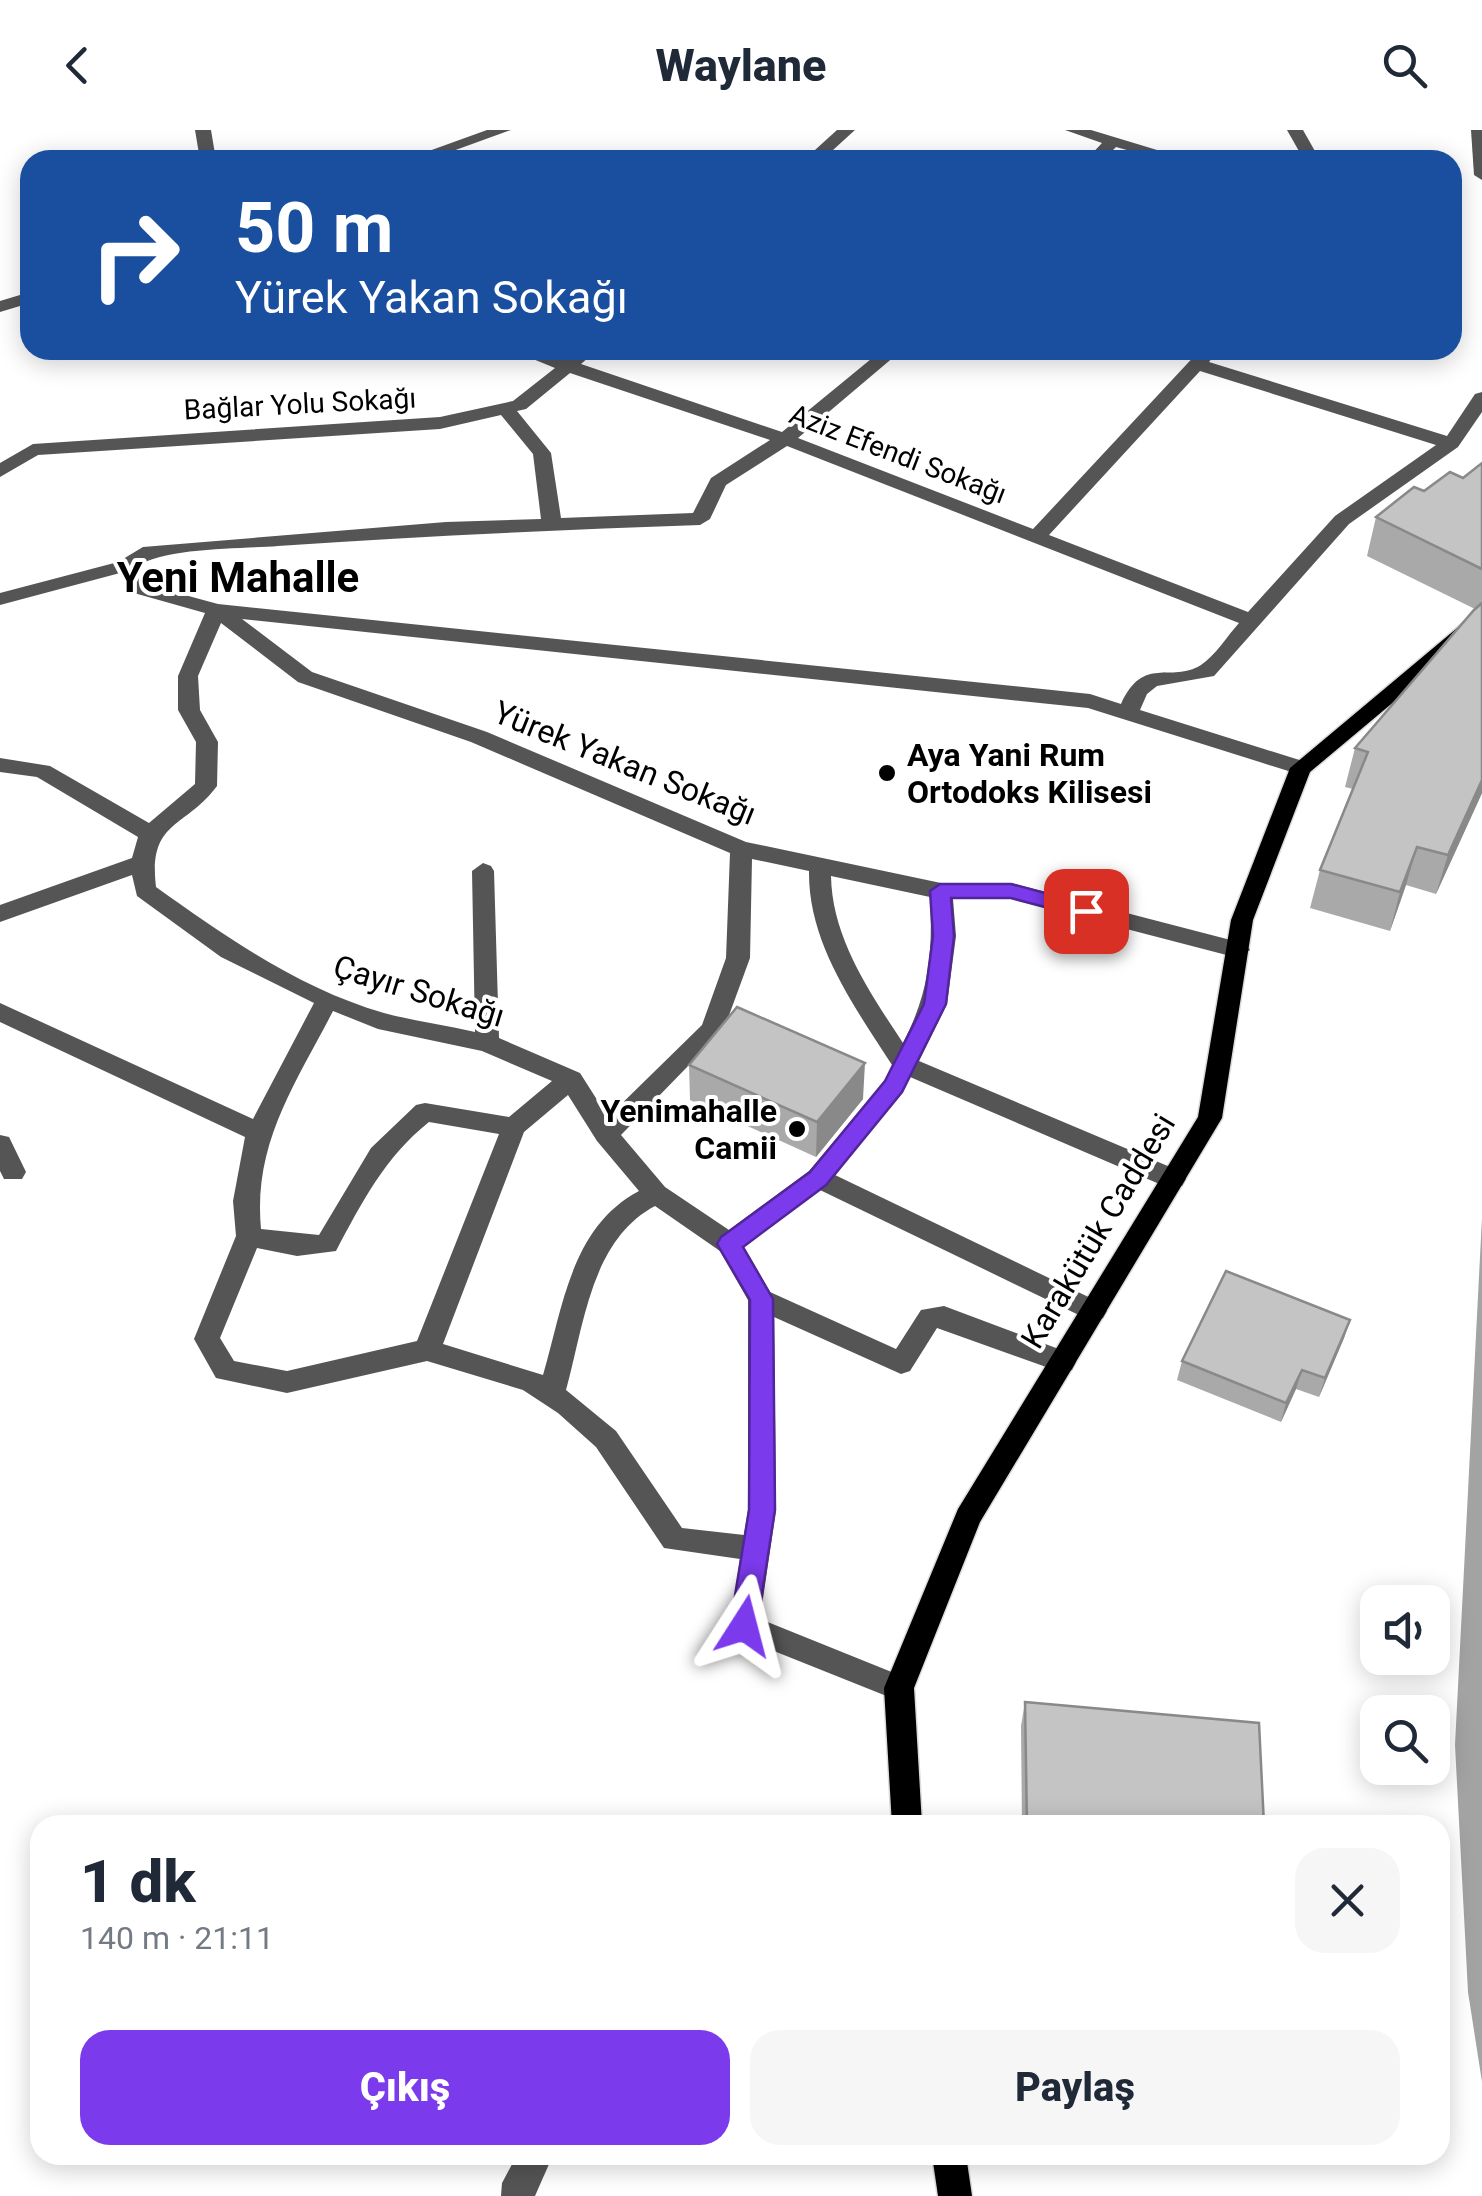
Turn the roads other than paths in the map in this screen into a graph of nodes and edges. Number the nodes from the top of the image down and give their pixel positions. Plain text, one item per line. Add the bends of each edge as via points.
1 (503, 130) edge
2 (847, 130) edge
3 (1073, 130) edge
4 (1479, 130) edge
5 (1113, 141) junction
6 (442, 150) edge
7 (824, 150) edge
8 (1104, 150) edge
9 (1146, 150) edge
10 (1482, 175) edge
11 (548, 360) edge
12 (578, 360) edge
13 (880, 360) edge
14 (1200, 360) edge
15 (1212, 360) edge
16 (570, 368) junction
17 (1482, 398) edge
18 (505, 408) junction
19 (785, 440) junction
20 (1450, 443) junction
21 (0, 471) edge
22 (552, 525) junction
23 (1036, 537) junction
24 (124, 566) junction
25 (0, 599) edge
26 (218, 610) junction
27 (1482, 617) edge
28 (1252, 621) junction
29 (1128, 712) junction
30 (0, 765) edge
31 (1302, 768) junction
32 (150, 834) junction
33 (741, 849) junction
34 (142, 864) junction
35 (820, 866) junction
36 (483, 872) dead end
37 (940, 891) junction
38 (0, 914) edge
39 (1238, 950) junction
40 (328, 999) junction
41 (0, 1012) edge
42 (487, 1043) junction
43 (904, 1064) junction
44 (571, 1079) junction
45 (514, 1127) junction
46 (258, 1132) junction
47 (606, 1134) junction
48 (0, 1144) edge
49 (13, 1172) dead end
50 (818, 1178) junction
51 (1173, 1179) junction
52 (656, 1194) junction
53 (249, 1236) junction
54 (729, 1244) junction
55 (762, 1299) junction
56 (1094, 1312) junction
57 (427, 1350) junction
58 (1063, 1362) junction
59 (551, 1394) junction
60 (756, 1549) junction
61 (899, 1688) junction
62 (906, 1815) edge
63 (530, 2165) edge
64 (951, 2165) edge
65 (518, 2196) edge
66 (956, 2196) edge

1 - 6 street
2 - 7 street
3 - 5 street
4 - 10 street
5 - 8 street
5 - 9 street
11 - 16 street, Aziz Efendi Sokağı
12 - 16 street, Bağlar Yolu Sokağı
13 - 19 street
14 - 23 street
15 - 20 street
16 - 18 street, Bağlar Yolu Sokağı
16 - 19 street, Aziz Efendi Sokağı
17 - 20 street
18 - 21 street, Bağlar Yolu Sokağı via 440,424 32,450
18 - 22 street via 542,453
19 - 22 street via 718,482 700,520
19 - 23 street, Aziz Efendi Sokağı
20 - 28 street via 1342,520
22 - 24 street via 231,544 143,553
23 - 28 street, Aziz Efendi Sokağı
24 - 25 street
24 - 26 street via 142,589
26 - 29 street via 1090,701
26 - 32 street via 188,676 189,710 207,742 206,786
26 - 33 street, Yürek Yakan Sokağı via 305,677 479,737
27 - 31 main road, Karakütük Caddesi
28 - 29 street via 1207,671 1151,680
29 - 31 street
30 - 32 street via 42,771
31 - 39 main road, Karakütük Caddesi via 1242,920
32 - 34 street
33 - 35 street, Yürek Yakan Sokağı
33 - 47 street via 738,958 712,1030
34 - 38 street
34 - 40 street, Çayır Sokağı via 144,890 229,951
35 - 37 street, Yürek Yakan Sokağı
35 - 43 street via 830,936
36 - 42 street
37 - 39 street, Yürek Yakan Sokağı via 1011,891
37 - 43 street via 944,936 935,1004
39 - 51 main road, Karakütük Caddesi via 1210,1118
40 - 42 street, Çayır Sokağı via 378,1020
40 - 46 street
41 - 46 street
42 - 44 street, Çayır Sokağı
43 - 50 street via 894,1086
43 - 51 street
44 - 45 street
44 - 47 street
45 - 53 street via 424,1112 394,1134 327,1244 279,1245
45 - 57 street
46 - 53 street via 246,1201
47 - 52 street
48 - 49 street
50 - 54 street
50 - 56 street
51 - 56 main road, Karakütük Caddesi
52 - 54 street
52 - 59 street via 622,1212 592,1252
53 - 57 street via 207,1339 225,1370 287,1382
54 - 55 street
55 - 58 street via 901,1364 930,1317
55 - 60 street via 762,1510
56 - 58 main road, Karakütük Caddesi
57 - 59 street
58 - 61 main road, Karakütük Caddesi via 968,1518
59 - 60 street via 606,1438 674,1538
60 - 61 street via 744,1626
61 - 62 main road, Karakütük Caddesi
63 - 65 street
64 - 66 main road

